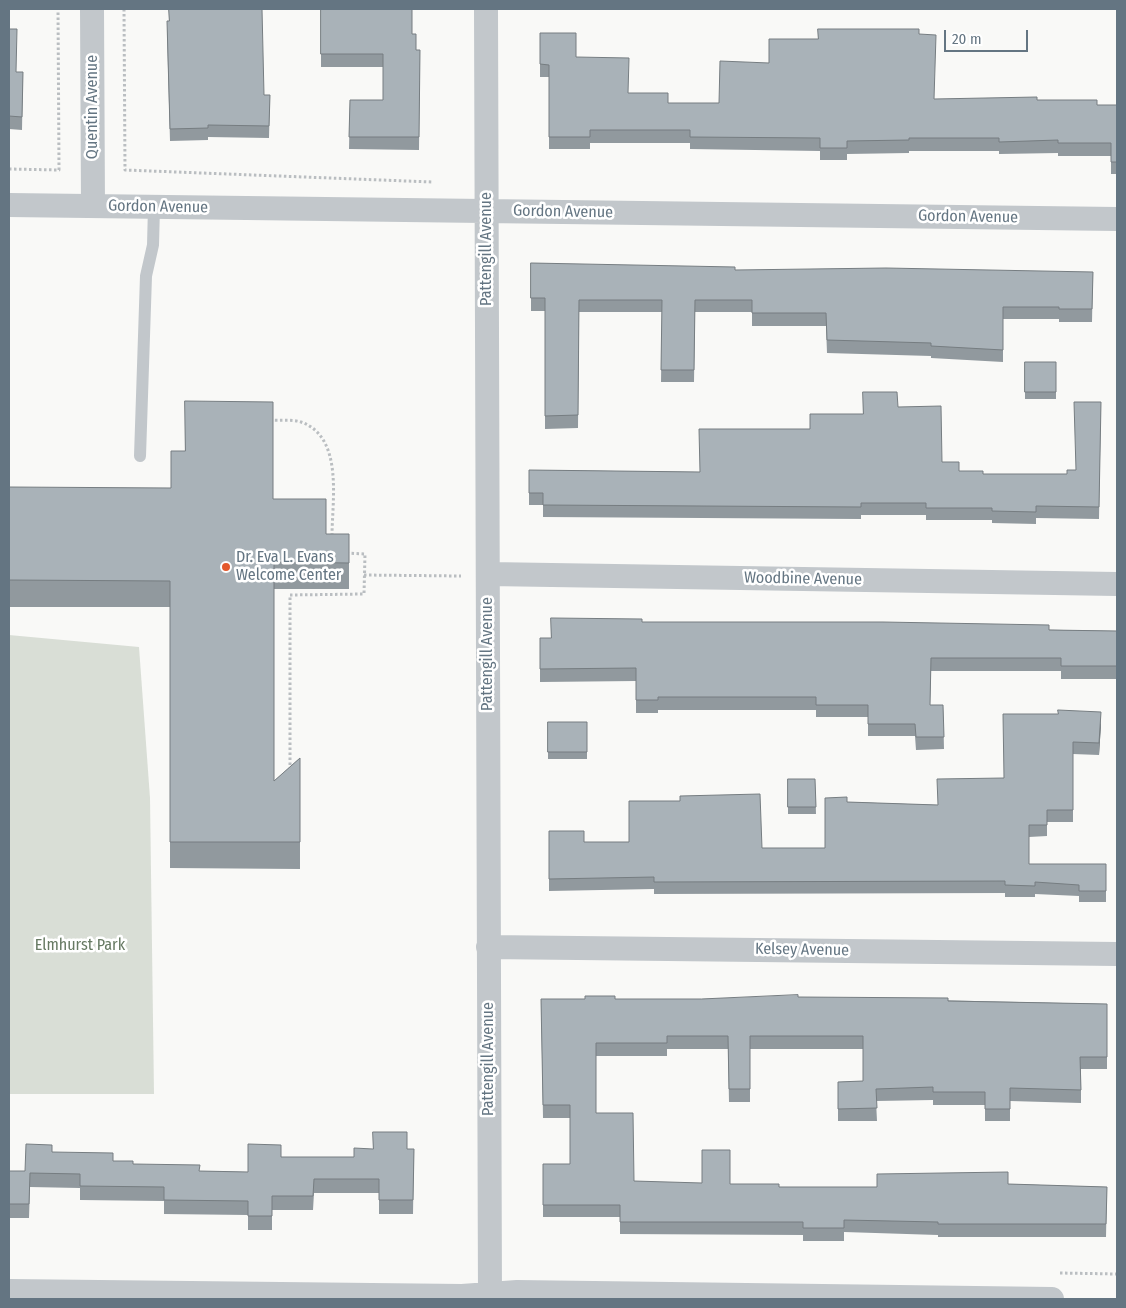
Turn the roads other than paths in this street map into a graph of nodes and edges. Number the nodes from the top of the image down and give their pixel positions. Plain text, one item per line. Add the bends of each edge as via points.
1 (92, 9) edge
2 (486, 9) edge
3 (9, 205) edge
4 (93, 206) junction
5 (154, 207) junction
6 (486, 211) junction
7 (1117, 219) edge
8 (140, 456) dead end
9 (489, 574) junction
10 (1117, 584) edge
11 (488, 946) junction
12 (1117, 954) edge
13 (9, 1291) edge
14 (490, 1297) edge
15 (1052, 1299) edge

1 - 4 street, Quentin Avenue
2 - 6 street, Pattengill Avenue
3 - 4 street, Gordon Avenue
4 - 5 street, Gordon Avenue
5 - 6 street, Gordon Avenue
5 - 8 lane via 153,245 146,276
6 - 7 street, Gordon Avenue
6 - 9 street, Pattengill Avenue
9 - 10 street, Woodbine Avenue
9 - 11 street, Pattengill Avenue
11 - 12 street, Kelsey Avenue
11 - 14 street, Pattengill Avenue
13 - 14 street
14 - 15 street via 517,1292

